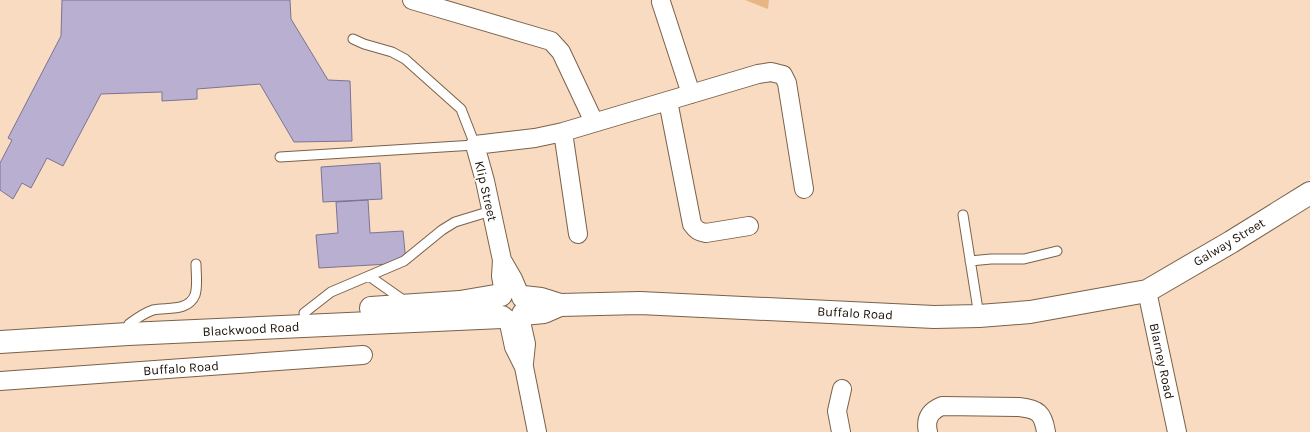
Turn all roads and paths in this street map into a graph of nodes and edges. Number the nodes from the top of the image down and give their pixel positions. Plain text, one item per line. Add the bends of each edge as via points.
1 (412, 0) edge
2 (661, 2) dead end
3 (353, 39) dead end
4 (691, 94) junction
5 (668, 101) junction
6 (594, 122) junction
7 (563, 132) junction
8 (475, 145) junction
9 (280, 157) dead end
10 (804, 189) dead end
11 (1310, 193) edge
12 (491, 211) junction
13 (963, 215) dead end
14 (749, 226) dead end
15 (578, 234) dead end
16 (1058, 251) dead end
17 (970, 260) junction
18 (196, 264) dead end
19 (369, 276) junction
20 (1147, 290) junction
21 (411, 306) junction
22 (513, 306) junction
23 (304, 313) junction
24 (979, 316) junction
25 (129, 329) junction
26 (0, 331) edge
27 (0, 342) edge
28 (363, 355) dead end
29 (0, 380) edge
30 (842, 389) dead end
31 (537, 432) edge
32 (841, 432) edge
33 (928, 432) edge
34 (1046, 432) edge
35 (1177, 432) edge

1 - 6 street via 551,41 561,52
2 - 4 street
3 - 8 lane via 405,59 461,109
4 - 5 street, Klip Street
4 - 10 street, Klip Street via 758,74 771,72 782,75 787,83
5 - 6 street, Klip Street
5 - 14 street via 692,224 700,232 706,233
6 - 7 street, Klip Street
7 - 8 street, Klip Street
7 - 15 street
8 - 9 lane
8 - 12 street, Klip Street
11 - 20 street, Galway Street
12 - 19 lane via 455,222 404,261
12 - 22 street, Klip Street via 502,260 501,276
13 - 17 lane
16 - 17 lane via 1024,259
17 - 24 lane
18 - 25 lane via 196,289 192,300 181,307 147,312 139,316
19 - 21 lane
19 - 23 lane via 331,292
20 - 24 street, Buffalo Road via 1030,312
20 - 35 street, Blarney Road
21 - 22 street, Blackwood Road via 460,302
21 - 23 street, Blackwood Road
22 - 24 street, Buffalo Road via 541,299 560,305 640,303 934,317
22 - 25 street, Blackwood Road
22 - 31 street, Klip Street via 526,344 524,366
23 - 25 street, Blackwood Road
25 - 26 street, Blackwood Road
25 - 27 street, Blackwood Road
28 - 29 street, Buffalo Road
30 - 32 street via 837,410
33 - 34 street via 927,419 933,410 942,406 1029,408 1043,418

